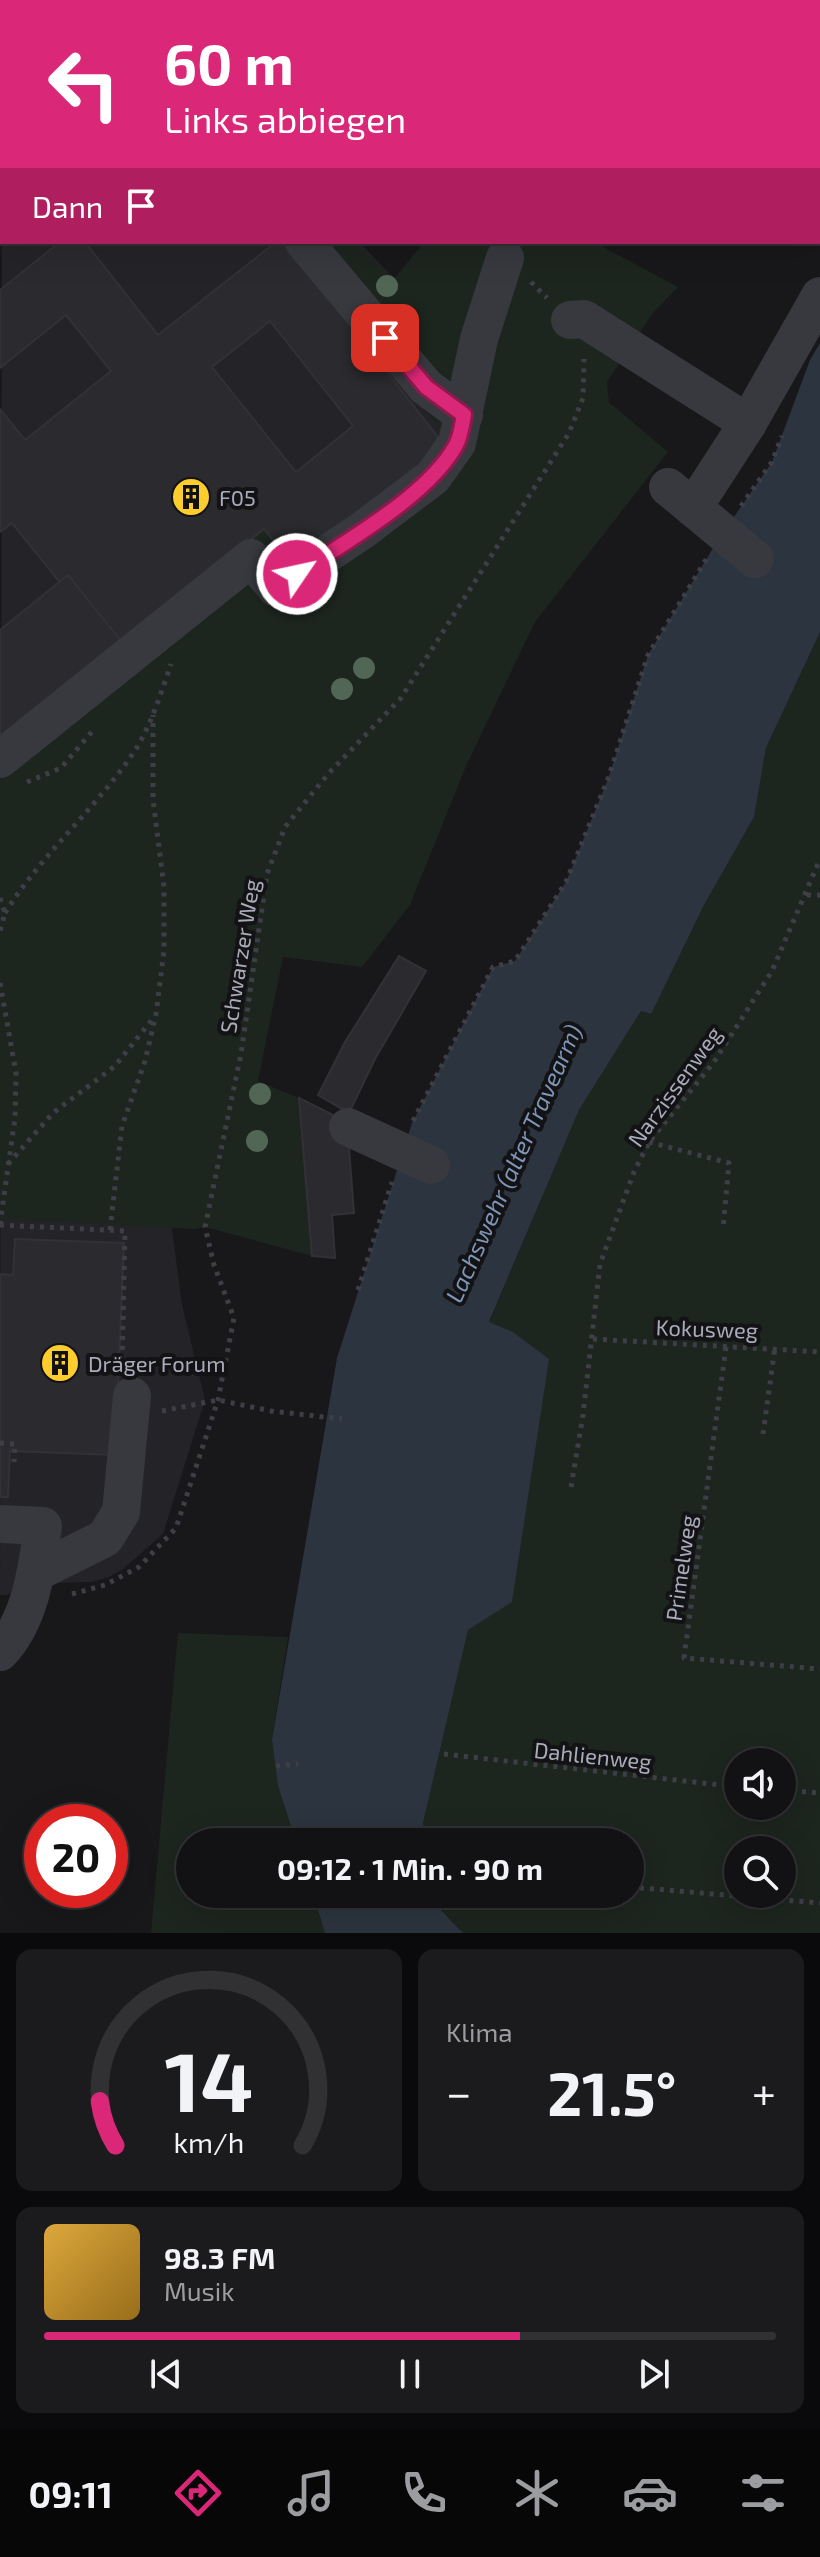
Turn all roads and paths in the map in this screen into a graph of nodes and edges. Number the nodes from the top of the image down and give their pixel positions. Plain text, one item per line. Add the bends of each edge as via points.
1 (306, 244) edge
2 (505, 258) joint
3 (820, 296) edge
4 (570, 320) junction
5 (464, 415) junction
6 (748, 423) junction
7 (710, 553) dead end
8 (755, 559) dead end
9 (188, 608) junction
10 (153, 710) junction
11 (99, 724) dead end
12 (12, 771) edge
13 (820, 859) edge
14 (807, 895) junction
15 (820, 895) edge
16 (0, 898) edge
17 (5, 913) junction
18 (0, 931) edge
19 (0, 983) edge
20 (156, 1014) junction
21 (348, 1127) dead end
22 (409, 1133) dead end
23 (649, 1142) junction
24 (8, 1165) junction
25 (431, 1165) dead end
26 (394, 1175) dead end
27 (0, 1225) edge
28 (723, 1229) dead end
29 (110, 1230) junction
30 (358, 1290) dead end
31 (593, 1339) junction
32 (726, 1347) junction
33 (775, 1347) junction
34 (820, 1352) edge
35 (218, 1400) junction
36 (131, 1406) junction
37 (342, 1419) dead end
38 (763, 1434) dead end
39 (0, 1443) edge
40 (14, 1462) dead end
41 (571, 1487) dead end
42 (0, 1524) edge
43 (34, 1582) junction
44 (0, 1652) edge
45 (820, 1669) edge
46 (444, 1754) dead end
47 (298, 1764) dead end
48 (276, 1766) dead end
49 (724, 1785) edge
50 (796, 1791) edge
51 (820, 1793) edge
52 (644, 1888) edge
53 (820, 1903) edge

1 - 5 street via 426,387
2 - 4 path, Schwarzer Weg
2 - 5 street via 479,339
3 - 6 street
4 - 6 street via 584,319 619,339
4 - 35 path, Schwarzer Weg via 585,368 583,398 569,433 401,698 285,827 267,874 241,1054 205,1227 234,1318
5 - 9 street via 457,443 433,477 360,532 276,588 251,558
6 - 8 street via 681,498
7 - 22 path via 648,655 608,779 566,882 515,961 493,967
9 - 10 path
9 - 12 street
10 - 17 path via 134,753
10 - 20 path via 153,799 164,887 164,951
11 - 12 path via 61,768
13 - 14 path, Narzissenweg
14 - 15 path
14 - 23 path, Narzissenweg via 772,971 714,1062
16 - 17 path
17 - 18 path
19 - 24 path via 16,1073
20 - 24 path via 115,1066 53,1113
20 - 29 path via 122,1126
21 - 25 street
23 - 28 path via 729,1163
23 - 31 path, Narzissenweg via 600,1264
24 - 27 path
26 - 30 path
27 - 29 path
29 - 36 path via 125,1231 121,1395
31 - 32 path, Kokusweg
31 - 41 path, Narzissenweg
32 - 33 path, Kokusweg
32 - 45 path, Primelweg via 684,1658
33 - 34 path, Kokusweg
33 - 38 path
35 - 36 path
35 - 37 path
35 - 43 path, Schwarzer Weg via 176,1528 139,1567 105,1585 71,1594
36 - 43 street via 121,1512 105,1538
39 - 40 path via 15,1444
42 - 43 street via 43,1526
43 - 44 street
46 - 49 path, Dahlienweg
47 - 48 path
50 - 51 path
52 - 53 path

